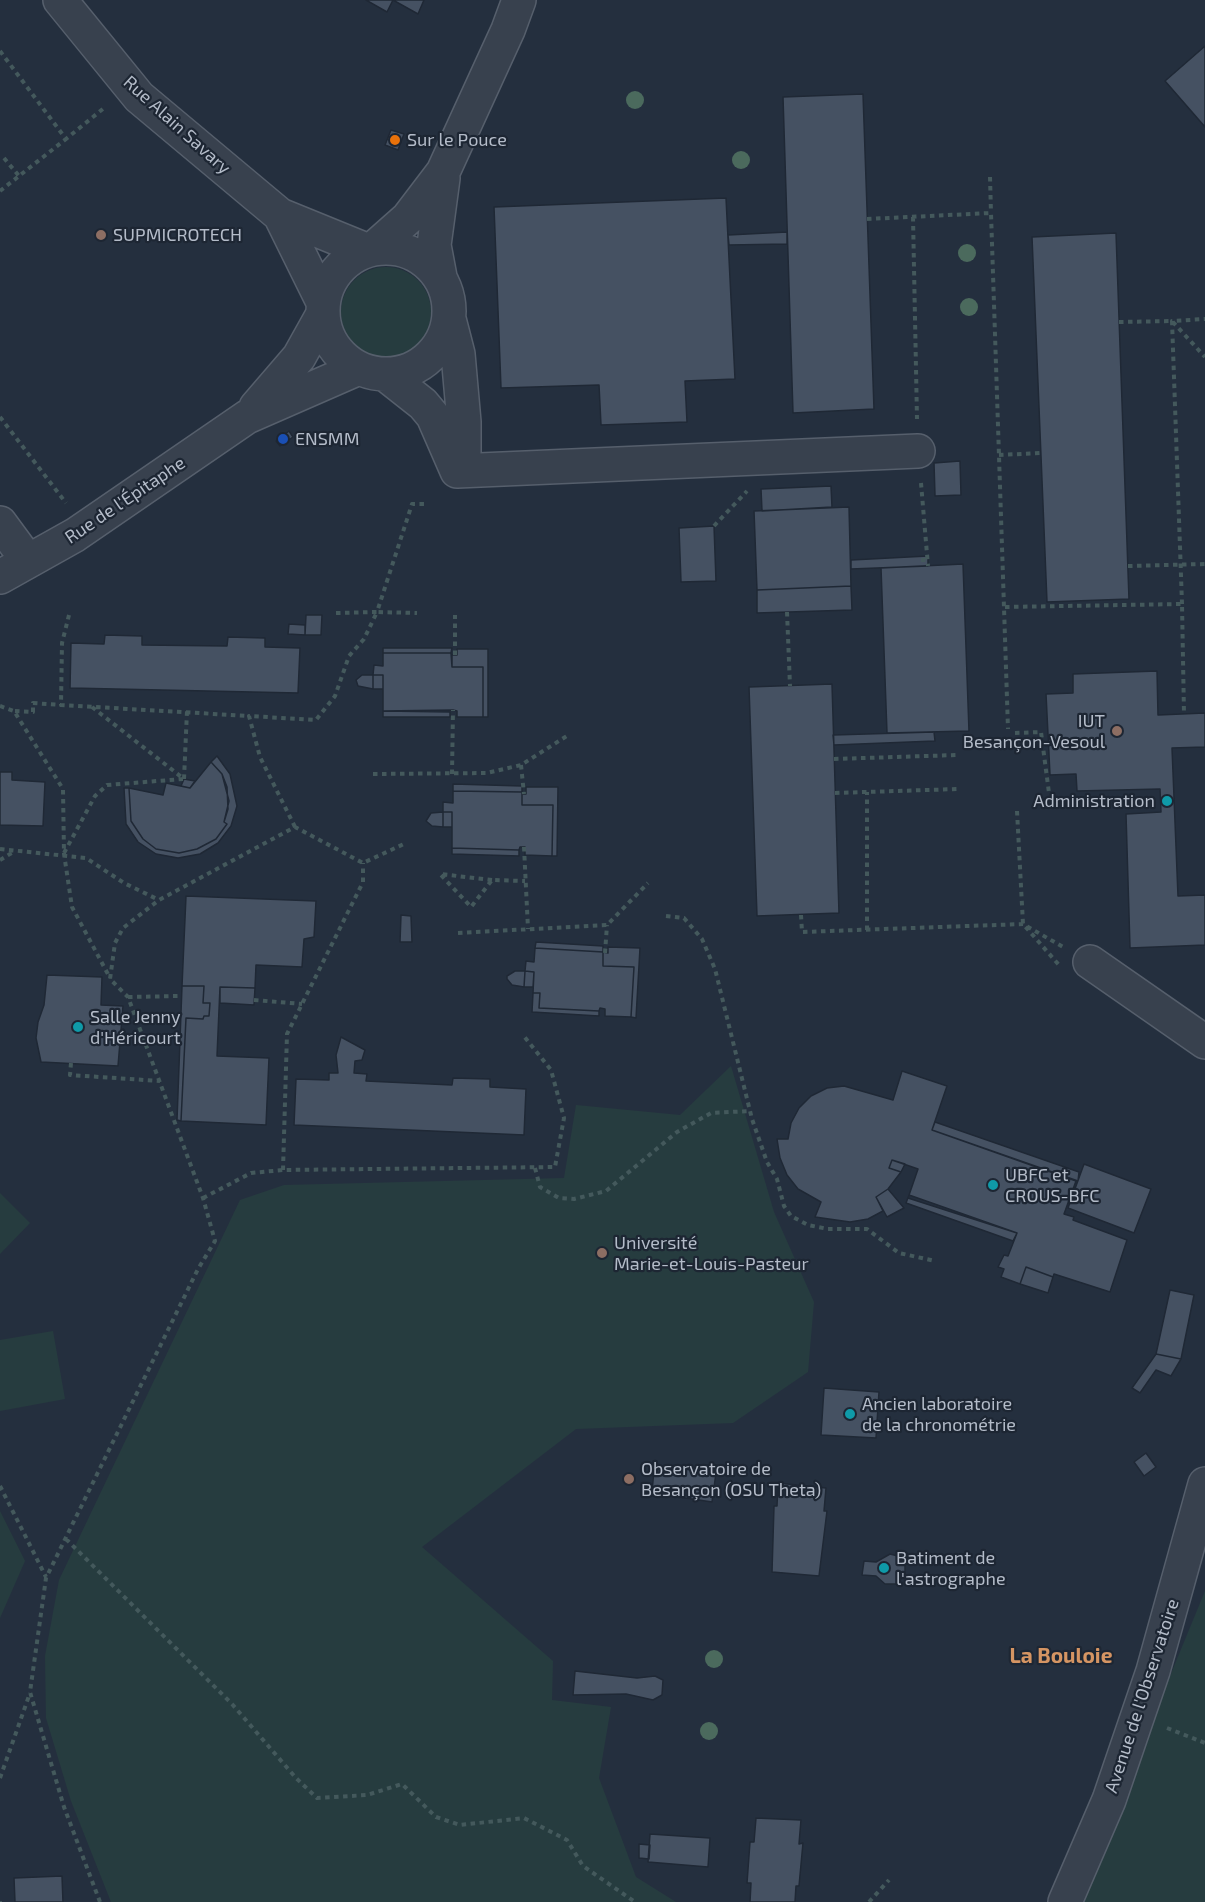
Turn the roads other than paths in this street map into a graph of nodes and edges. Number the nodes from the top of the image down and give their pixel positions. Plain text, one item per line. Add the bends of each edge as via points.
1 (60, 0) edge
2 (519, 0) edge
3 (443, 172) junction
4 (280, 215) junction
5 (370, 250) junction
6 (440, 277) junction
7 (323, 308) junction
8 (449, 319) junction
9 (372, 371) junction
10 (247, 417) junction
11 (918, 451) road end
12 (457, 471) junction
13 (0, 523) edge
14 (28, 561) junction
15 (0, 577) edge
16 (1076, 965) road end
17 (1205, 1042) edge
18 (1203, 1503) edge
19 (1065, 1902) edge

1 - 4 street, Rue Alain Savary via 139,97
2 - 3 street
3 - 5 street via 408,218
3 - 6 street via 434,245
4 - 5 street, Rue Alain Savary
4 - 7 street, Rue Alain Savary
5 - 6 street via 388,247 411,252
5 - 7 street via 342,265 330,282
6 - 8 street via 448,297
7 - 9 street via 333,346 344,359
7 - 10 street, Rue de l'Épitaphe via 299,357
8 - 9 street via 438,347 423,362 405,371
8 - 12 street via 458,354 464,422 464,452
9 - 10 street, Rue de l'Épitaphe
9 - 12 street via 423,404 433,416
10 - 14 street, Rue de l'Épitaphe via 137,494
11 - 12 street
13 - 14 street
14 - 15 street, Rue de l'Épitaphe
16 - 17 street
18 - 19 street, Avenue de l'Observatoire via 1137,1719

